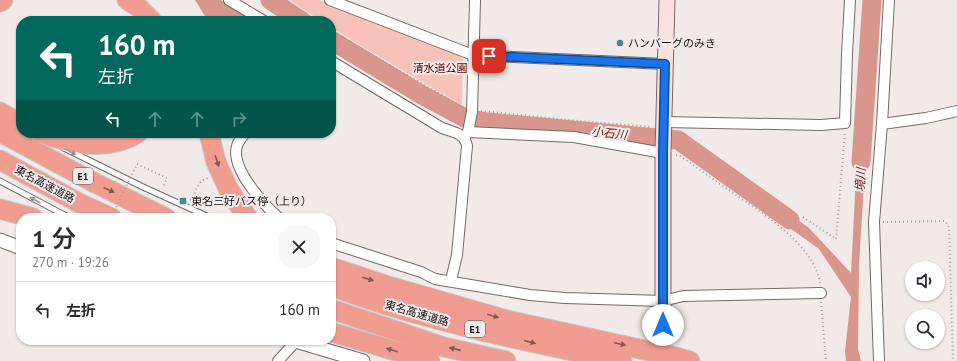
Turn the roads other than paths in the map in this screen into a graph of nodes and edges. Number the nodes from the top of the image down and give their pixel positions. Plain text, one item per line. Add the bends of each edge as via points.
1 (2, 0) edge
2 (127, 0) edge
3 (144, 0) edge
4 (229, 0) edge
5 (330, 0) edge
6 (475, 0) edge
7 (667, 0) edge
8 (850, 0) edge
9 (889, 0) edge
10 (0, 2) edge
11 (147, 16) edge
12 (159, 16) edge
13 (256, 16) edge
14 (473, 55) junction
15 (336, 64) edge
16 (665, 64) junction
17 (957, 111) edge
18 (0, 112) edge
19 (16, 121) edge
20 (664, 124) junction
21 (882, 124) junction
22 (0, 132) edge
23 (467, 132) junction
24 (48, 138) edge
25 (128, 138) edge
26 (210, 138) edge
27 (242, 138) edge
28 (61, 146) dead end
29 (663, 152) junction
30 (0, 160) edge
31 (0, 181) edge
32 (0, 209) edge
33 (16, 213) edge
34 (61, 213) edge
35 (100, 213) edge
36 (156, 213) edge
37 (200, 213) edge
38 (244, 213) edge
39 (274, 213) edge
40 (0, 240) edge
41 (336, 245) edge
42 (16, 246) edge
43 (336, 269) edge
44 (451, 280) junction
45 (336, 288) edge
46 (821, 293) road end
47 (663, 301) junction
48 (336, 311) edge
49 (336, 333) edge
50 (663, 337) dead end
51 (291, 345) edge
52 (308, 345) edge
53 (278, 361) edge
54 (363, 361) edge
55 (430, 361) edge
56 (506, 361) edge
57 (622, 361) edge
58 (690, 361) edge
59 (879, 361) edge

1 - 10 highway
2 - 11 highway
3 - 12 highway
4 - 13 street
5 - 14 street
6 - 14 street
7 - 16 main road
8 - 20 street via 845,123
9 - 21 street
14 - 16 street
14 - 23 street via 472,110
15 - 23 street via 442,128 460,134
16 - 20 main road
17 - 21 street
18 - 19 highway
20 - 29 main road
21 - 59 street via 874,222
22 -> 36 highway, E1
23 - 29 street via 574,137
23 - 44 street via 457,255
24 - 25 highway via 97,145
26 -> 38 highway, bridge via 216,162 228,188
27 - 39 street via 237,145 236,154 241,169 255,195
28 -> 37 lane
29 - 47 main road
30 - 35 highway, 東名高速道路 / E1
34 -> 31 lane
32 - 33 highway
40 - 42 street
41 - 44 street via 421,272 435,279
43 -> 58 highway via 507,320
44 - 47 street via 530,295
45 -> 57 highway, 東名高速道路 / E1 via 361,298 450,323
46 - 47 street via 683,296
47 - 50 main road
56 -> 48 highway, 東名高速道路 / E1 via 444,347
55 -> 49 highway
51 - 53 street
52 - 54 street

